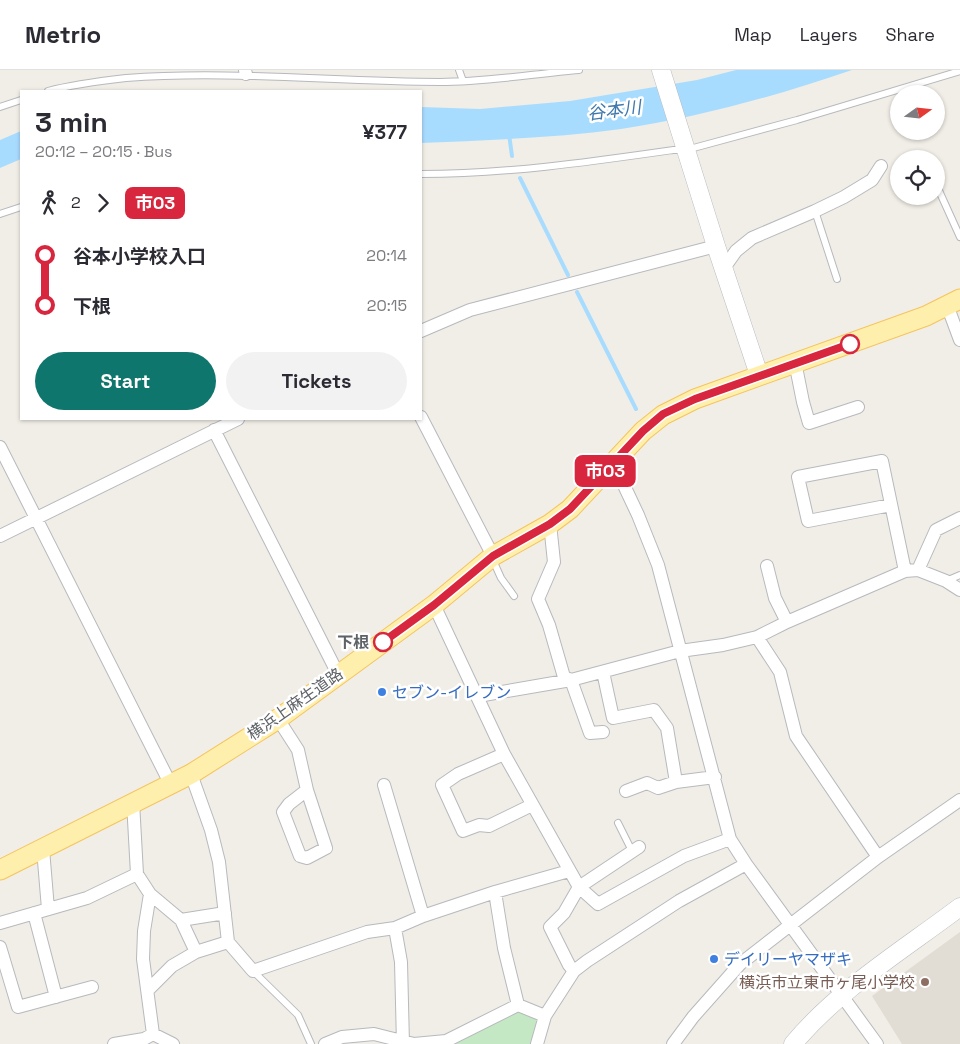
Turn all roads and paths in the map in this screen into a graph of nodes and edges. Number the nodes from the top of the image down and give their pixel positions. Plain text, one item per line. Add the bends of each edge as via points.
1 (459, 70) edge
2 (579, 70) edge
3 (661, 70) edge
4 (960, 71) edge
5 (245, 72) edge
6 (463, 81) junction
7 (52, 90) edge
8 (20, 100) edge
9 (0, 107) edge
10 (685, 147) junction
11 (881, 166) dead end
12 (422, 174) edge
13 (945, 204) edge
14 (20, 207) edge
15 (815, 212) junction
16 (0, 214) edge
17 (960, 236) edge
18 (716, 246) junction
19 (724, 268) junction
20 (837, 279) dead end
21 (954, 302) edge
22 (422, 330) edge
23 (960, 340) edge
24 (795, 362) junction
25 (759, 375) junction
26 (858, 407) dead end
27 (422, 419) edge
28 (236, 420) edge
29 (214, 430) junction
30 (0, 447) edge
31 (613, 462) junction
32 (891, 506) junction
33 (36, 518) junction
34 (960, 518) edge
35 (550, 524) junction
36 (0, 536) edge
37 (492, 556) junction
38 (767, 566) dead end
39 (918, 570) junction
40 (905, 571) junction
41 (960, 575) edge
42 (946, 581) junction
43 (960, 590) edge
44 (514, 596) dead end
45 (434, 605) junction
46 (787, 622) junction
47 (757, 637) junction
48 (680, 651) junction
49 (603, 672) junction
50 (338, 674) junction
51 (571, 680) junction
52 (478, 696) junction
53 (278, 719) junction
54 (603, 732) dead end
55 (504, 754) junction
56 (191, 774) junction
57 (715, 777) junction
58 (676, 782) junction
59 (171, 785) junction
60 (384, 785) dead end
61 (307, 790) junction
62 (626, 791) dead end
63 (960, 800) edge
64 (133, 802) junction
65 (532, 805) junction
66 (618, 823) dead end
67 (730, 839) junction
68 (43, 849) junction
69 (635, 849) joint
70 (878, 857) junction
71 (746, 864) junction
72 (0, 870) edge
73 (569, 872) junction
74 (137, 874) junction
75 (579, 886) junction
76 (495, 892) junction
77 (150, 894) junction
78 (48, 908) junction
79 (960, 908) edge
80 (34, 913) junction
81 (225, 913) junction
82 (423, 916) junction
83 (180, 920) junction
84 (0, 924) edge
85 (792, 925) junction
86 (395, 928) junction
87 (228, 942) junction
88 (0, 947) edge
89 (196, 952) junction
90 (253, 971) junction
91 (574, 971) junction
92 (92, 987) dead end
93 (148, 990) junction
94 (842, 996) junction
95 (56, 997) junction
96 (518, 1005) junction
97 (545, 1016) junction
98 (154, 1034) junction
99 (403, 1043) edge
100 (114, 1044) edge
101 (173, 1044) edge
102 (311, 1044) edge
103 (325, 1044) edge
104 (537, 1044) edge
105 (673, 1044) edge
106 (793, 1044) edge
107 (877, 1044) edge

1 - 6 lane
2 - 6 lane
3 - 10 street
4 - 10 lane via 797,120
5 - 6 lane via 395,81
5 - 7 lane via 144,76 86,82
8 - 9 lane
10 - 12 lane via 559,166
10 - 18 street
11 - 15 street via 872,180
13 - 17 lane
14 - 16 lane
15 - 19 street via 752,238 736,251
15 - 20 lane
18 - 19 street
18 - 22 street via 470,310
19 - 25 street
21 - 23 street
21 - 24 main road, 横浜上麻生道路 via 926,316
24 - 25 main road, 横浜上麻生道路
24 - 26 street via 809,423 847,416
25 - 31 main road, 横浜上麻生道路 via 663,414
27 - 37 street
28 - 29 street
29 - 33 street
29 - 50 street
30 - 33 street
31 - 35 main road, 横浜上麻生道路 via 570,509
31 - 48 street via 658,565
32 - 32 street via 808,521 798,477 882,460
32 - 40 street
33 - 36 street
33 - 59 street
34 - 39 street via 936,530
35 - 37 main road, 横浜上麻生道路
35 - 51 street via 554,562 538,599 564,677
37 - 44 lane via 501,578
37 - 45 main road, 横浜上麻生道路
38 - 46 street via 774,598
39 - 40 street
39 - 42 street
40 - 46 street
41 - 42 lane
42 - 43 street
45 - 50 main road, 横浜上麻生道路
45 - 52 street
46 - 47 street
47 - 48 street
47 - 70 street via 780,672 796,736
48 - 49 street
48 - 57 street
49 - 51 street
49 - 58 street via 613,718 654,710 667,728
50 - 53 main road, 横浜上麻生道路
51 - 52 street
51 - 54 street via 590,733
52 - 55 street
53 - 56 main road, 横浜上麻生道路
53 - 61 street via 298,750
55 - 65 street
55 - 65 street via 458,774 442,785 462,831 479,825 489,826
56 - 59 main road, 横浜上麻生道路
56 - 81 street via 217,854
57 - 58 street
57 - 67 street
58 - 62 street via 658,788 647,783
59 - 64 main road, 横浜上麻生道路
60 - 82 street
61 - 61 street via 326,848 307,858 300,856 283,812
63 - 70 street
64 - 68 main road, 横浜上麻生道路
64 - 74 street
65 - 73 street
66 - 69 lane
67 - 71 street
67 - 75 street via 684,856 598,904
68 - 72 main road, 横浜上麻生道路
68 - 78 street
69 - 75 street
70 - 85 street
71 - 85 street
71 - 91 street via 679,901
73 - 75 street
73 - 76 street
74 - 77 street
74 - 78 street via 87,898
75 - 91 street via 564,913 550,926
76 - 82 street
76 - 96 street
77 - 83 street
77 - 93 street via 143,940
78 - 80 street
79 - 94 street
80 - 84 street
80 - 95 street
81 - 83 street
81 - 87 street
82 - 86 street
83 - 89 street
85 - 94 street
85 - 105 street via 740,964
86 - 90 street via 367,932
86 - 99 street via 401,962
87 - 89 street
87 - 90 street
88 - 95 street via 18,1007
89 - 93 street via 172,966
90 - 102 lane via 298,1015
91 - 97 street
92 - 95 street
93 - 98 street
94 - 106 street
94 - 107 street
96 - 97 street
96 - 99 street via 446,1041
97 - 104 street
98 - 100 street
98 - 101 street
99 - 103 street via 374,1034 342,1037

